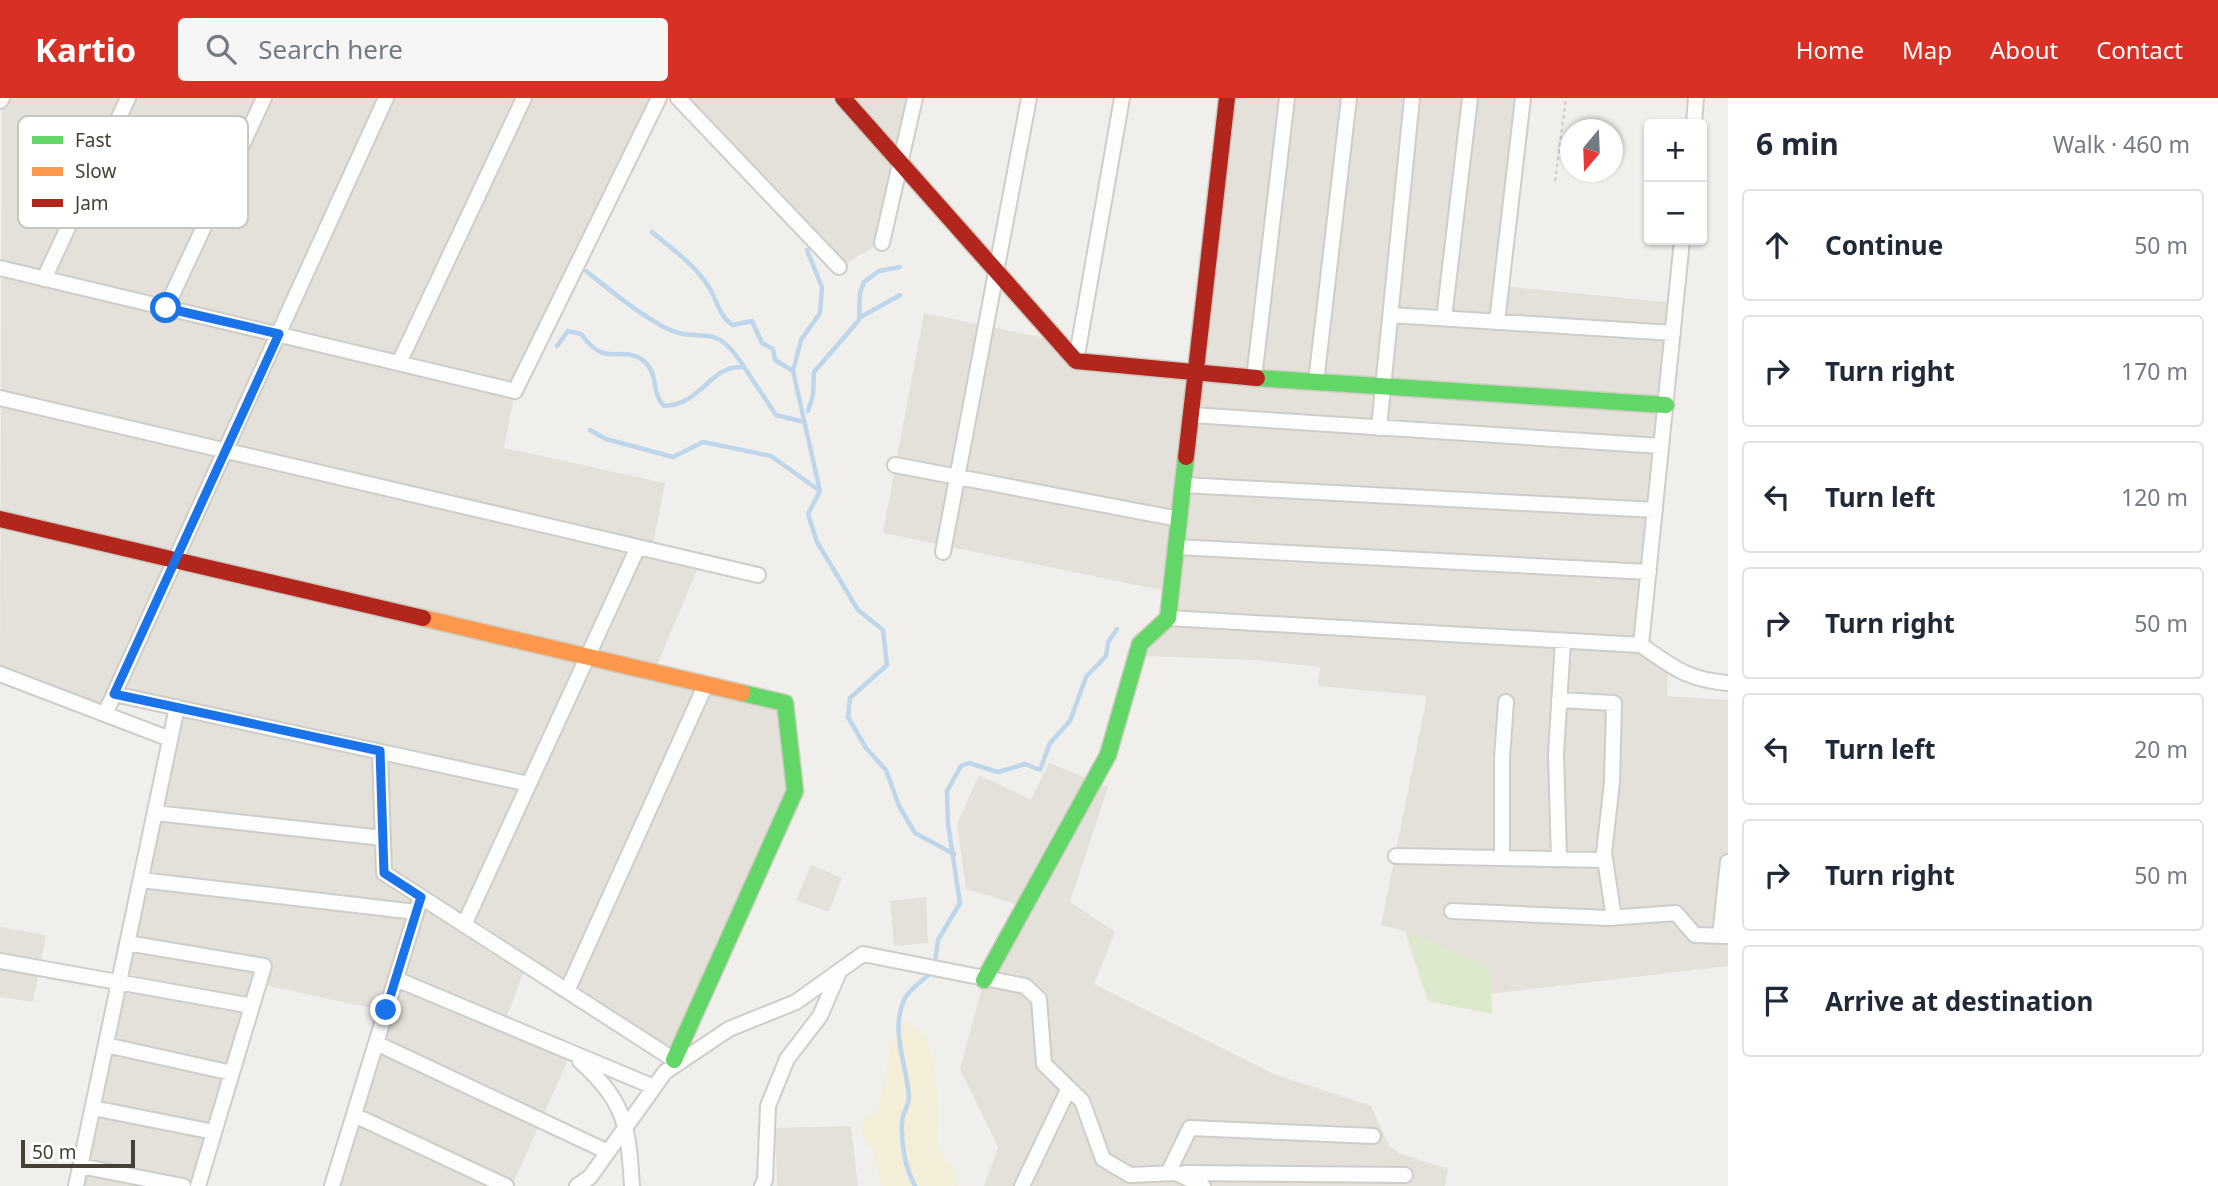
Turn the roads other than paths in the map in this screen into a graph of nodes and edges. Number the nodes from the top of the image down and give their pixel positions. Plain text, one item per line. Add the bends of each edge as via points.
1 (128, 98) edge
2 (264, 98) edge
3 (386, 98) edge
4 (524, 98) edge
5 (659, 98) edge
6 (678, 98) edge
7 (843, 98) edge
8 (915, 98) edge
9 (1029, 98) edge
10 (1122, 98) edge
11 (1227, 98) edge
12 (1287, 98) edge
13 (1349, 98) edge
14 (1412, 98) edge
15 (1470, 98) edge
16 (1523, 98) edge
17 (1696, 98) edge
18 (120, 116) edge
19 (1694, 119) edge
20 (248, 132) edge
21 (901, 160) junction
22 (68, 228) edge
23 (203, 228) edge
24 (882, 243) dead end
25 (1682, 245) edge
26 (839, 267) dead end
27 (0, 268) edge
28 (997, 270) junction
29 (44, 279) junction
30 (166, 308) junction
31 (1391, 314) junction
32 (1444, 318) junction
33 (1497, 322) junction
34 (1673, 333) junction
35 (279, 334) junction
36 (1076, 361) junction
37 (399, 363) junction
38 (1196, 374) junction
39 (1254, 378) junction
40 (1316, 382) junction
41 (1384, 386) junction
42 (0, 398) edge
43 (1666, 405) junction
44 (1191, 415) junction
45 (1380, 428) junction
46 (1661, 446) junction
47 (226, 451) junction
48 (895, 465) dead end
49 (958, 477) junction
50 (1183, 485) junction
51 (1655, 510) junction
52 (0, 519) edge
53 (1179, 519) junction
54 (638, 547) junction
55 (1176, 547) junction
56 (943, 552) dead end
57 (176, 560) junction
58 (1649, 572) junction
59 (758, 575) dead end
60 (1168, 618) junction
61 (1563, 641) junction
62 (1641, 645) junction
63 (588, 657) junction
64 (0, 674) edge
65 (1728, 683) edge
66 (706, 684) junction
67 (114, 694) junction
68 (1559, 700) junction
69 (1507, 702) dead end
70 (177, 707) junction
71 (105, 714) junction
72 (170, 739) junction
73 (380, 751) junction
74 (529, 784) junction
75 (155, 813) junction
76 (383, 838) junction
77 (1396, 856) dead end
78 (1502, 858) junction
79 (1559, 859) junction
80 (1605, 860) junction
81 (1728, 862) edge
82 (141, 880) junction
83 (421, 897) junction
84 (1452, 911) dead end
85 (416, 912) junction
86 (1614, 918) junction
87 (464, 925) junction
88 (1724, 936) edge
89 (128, 943) junction
90 (1, 964) edge
91 (841, 969) junction
92 (396, 979) junction
93 (120, 980) junction
94 (984, 980) junction
95 (567, 991) junction
96 (252, 1006) junction
97 (376, 1043) junction
98 (106, 1045) junction
99 (571, 1053) junction
100 (677, 1061) junction
101 (232, 1073) junction
102 (654, 1087) junction
103 (1069, 1088) junction
104 (93, 1108) junction
105 (354, 1115) junction
106 (627, 1128) junction
107 (214, 1132) junction
108 (1373, 1136) dead end
109 (608, 1152) junction
110 (80, 1166) junction
111 (1172, 1173) junction
112 (1404, 1176) edge
113 (76, 1186) edge
114 (183, 1186) edge
115 (198, 1186) edge
116 (332, 1186) edge
117 (506, 1186) edge
118 (577, 1186) edge
119 (632, 1186) edge
120 (762, 1186) edge
121 (1022, 1186) edge
122 (1203, 1186) edge

1 - 18 street
2 - 20 street
3 - 35 street
4 - 37 street
5 - 37 street via 515,391
6 - 26 street
7 - 21 street
8 - 21 street
9 - 28 street
10 - 36 street
11 - 38 street
12 - 39 street
13 - 40 street
14 - 31 street
15 - 32 street
16 - 33 street
17 - 19 street
21 - 24 street
21 - 28 street
22 - 29 street
23 - 30 street
25 - 34 street
27 - 29 street
28 - 36 street
28 - 49 street
29 - 30 street
30 - 35 street
31 - 32 street
31 - 41 street
32 - 33 street
33 - 34 street
34 - 43 street
35 - 37 street
35 - 47 street
36 - 38 street
38 - 39 street
38 - 44 street
39 - 40 street
40 - 41 street
41 - 43 street
41 - 45 street
42 - 47 street
43 - 46 street
44 - 45 street
44 - 50 street
45 - 46 street
46 - 51 street
47 - 54 street
47 - 57 street
48 - 49 street
49 - 53 street
49 - 56 street
50 - 51 street
50 - 53 street
51 - 58 street
52 - 57 street
53 - 55 street
54 - 59 street
54 - 63 street
55 - 58 street
55 - 60 street
57 - 63 street
57 - 67 street
58 - 62 street
60 - 61 street
60 - 94 street via 1140,644 1108,755
61 - 62 street
61 - 68 street
62 - 65 street via 1700,681
63 - 66 street
63 - 74 street
64 - 71 street
66 - 95 street
66 - 100 street via 785,703 795,791
67 - 70 street
67 - 71 street
68 - 79 street
68 - 80 street via 1614,703
69 - 78 street
70 - 72 street
70 - 73 street
71 - 72 street
72 - 75 street
73 - 74 street
73 - 76 street
74 - 87 street
75 - 76 street
75 - 82 street
76 - 83 street via 384,873
77 - 78 street
78 - 79 street
79 - 80 street
80 - 86 street
81 - 88 street
82 - 85 street
82 - 89 street
83 - 85 street
83 - 87 street
84 - 86 street
85 - 92 street
86 - 88 street via 1676,913 1695,935
87 - 95 street
89 - 93 street
89 - 96 street via 264,966
90 - 93 street
91 - 94 street via 863,954
91 - 100 street via 796,1002 729,1029
91 - 120 street via 820,1016 787,1059 768,1107
92 - 97 street
92 - 99 street
93 - 96 street
93 - 98 street
94 - 103 street via 1025,986 1040,999 1044,1064
95 - 100 street
96 - 101 street
97 - 105 street
97 - 109 street
98 - 101 street
98 - 104 street
99 - 102 street
99 - 106 street via 618,1102
100 - 102 street
101 - 107 street
102 - 106 street
103 - 111 street via 1082,1101 1103,1158 1130,1175
103 - 121 street
104 - 107 street
104 - 110 street
105 - 116 street
105 - 117 street
106 - 109 street
106 - 119 street
107 - 115 street
108 - 111 street via 1190,1128
109 - 118 street via 590,1177
110 - 113 street
110 - 114 street
111 - 112 street
111 - 122 street

